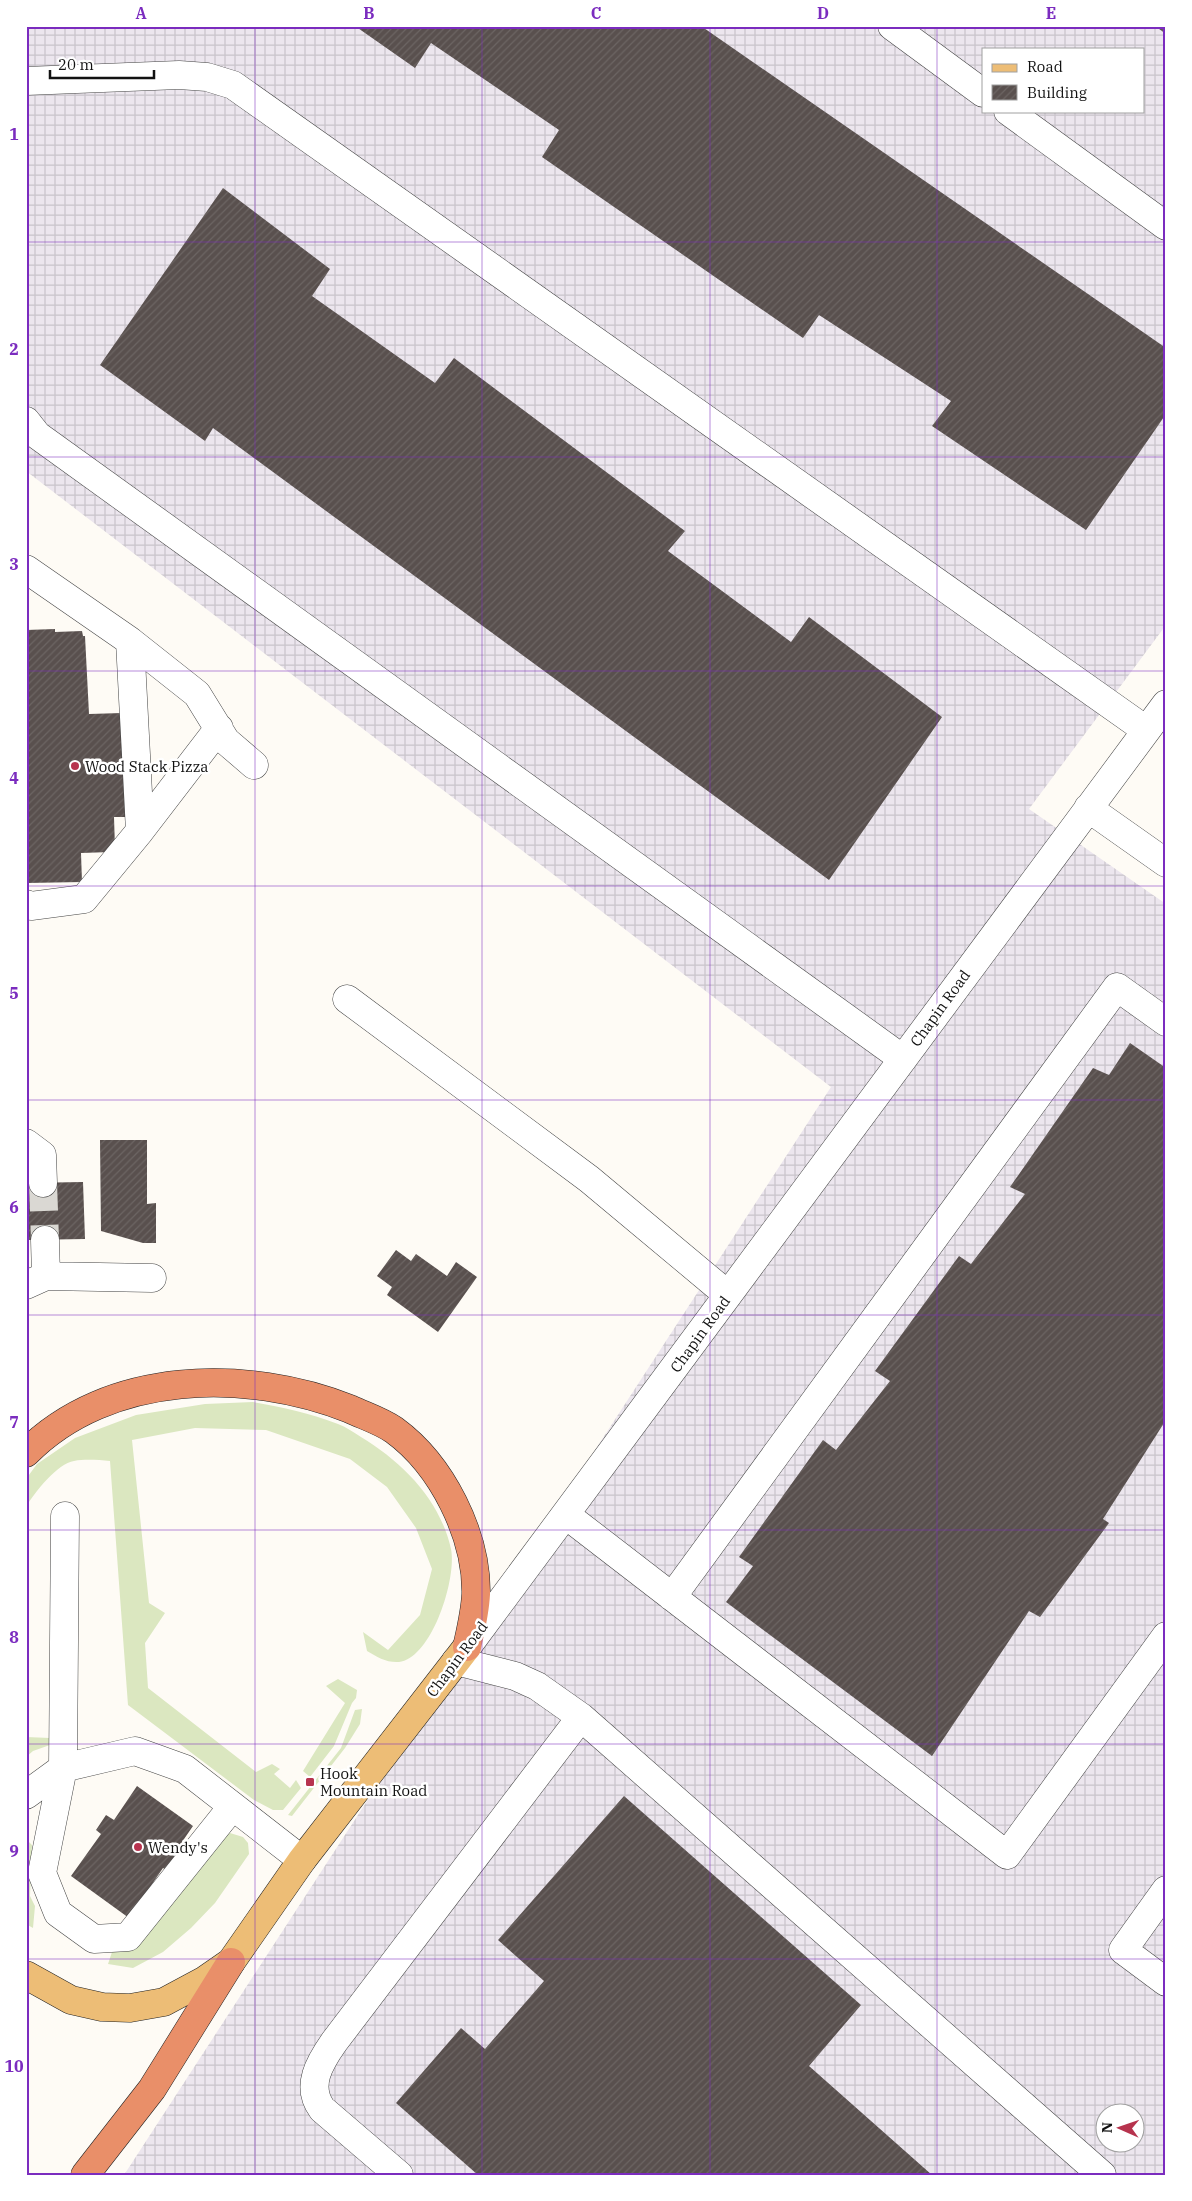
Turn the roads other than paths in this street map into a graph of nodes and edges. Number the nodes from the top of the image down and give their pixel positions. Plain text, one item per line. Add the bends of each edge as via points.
1 (892, 26) edge
2 (26, 81) edge
3 (982, 92) edge
4 (1009, 112) edge
5 (1166, 226) edge
6 (26, 421) edge
7 (26, 569) edge
8 (130, 641) junction
9 (1166, 704) edge
10 (219, 728) junction
11 (1146, 730) junction
12 (254, 765) dead end
13 (1088, 808) junction
14 (140, 830) junction
15 (1166, 863) edge
16 (26, 904) edge
17 (347, 999) dead end
18 (1166, 1022) edge
19 (902, 1059) junction
20 (26, 1143) edge
21 (43, 1183) tunnel mouth
22 (45, 1240) tunnel mouth
23 (152, 1278) dead end
24 (36, 1280) edge
25 (728, 1295) junction
26 (26, 1453) edge
27 (566, 1515) junction
28 (65, 1516) dead end
29 (672, 1597) junction
30 (1166, 1636) edge
31 (461, 1654) junction
32 (581, 1717) junction
33 (63, 1768) junction
34 (26, 1795) edge
35 (232, 1807) junction
36 (302, 1860) junction
37 (1166, 1890) edge
38 (231, 1962) junction
39 (26, 1975) edge
40 (1166, 1982) edge
41 (85, 2175) edge
42 (399, 2175) edge
43 (1102, 2175) edge

1 - 3 street
2 - 11 street via 179,74 208,77 233,85
4 - 5 street
6 - 19 street via 37,435
7 - 8 street
8 - 10 street via 198,694
8 - 14 street
9 - 11 street, Chapin Road
10 - 12 street via 226,741
10 - 14 street
11 - 13 street, Chapin Road
13 - 15 street
13 - 19 street, Chapin Road
14 - 16 street via 84,898 31,906
17 - 25 street via 589,1179
18 - 29 street via 1117,987
19 - 25 street, Chapin Road
20 - 21 street via 42,1155
22 - 24 street
23 - 24 street
25 - 27 street, Chapin Road
26 - 31 highway via 75,1415 99,1404 142,1391 188,1384 236,1384 282,1389 329,1401 379,1422 412,1444 432,1468 453,1502 470,1546 474,1569 474,1617
27 - 29 street
27 - 31 street, Chapin Road
28 - 33 street
29 - 30 street via 1006,1855
31 - 32 street via 537,1686
31 - 36 main road, Chapin Road
32 - 42 street via 321,2061 315,2075 316,2101 322,2109
32 - 43 street
33 - 34 street
33 - 35 street via 135,1751 185,1769
33 - 35 street via 42,1873 58,1913 94,1940 128,1937
35 - 36 street
36 - 38 main road, Chapin Road
37 - 40 street via 1123,1950
38 - 39 main road via 206,1980 164,2002 130,2008 102,2007 71,2000
38 - 41 highway via 152,2089

